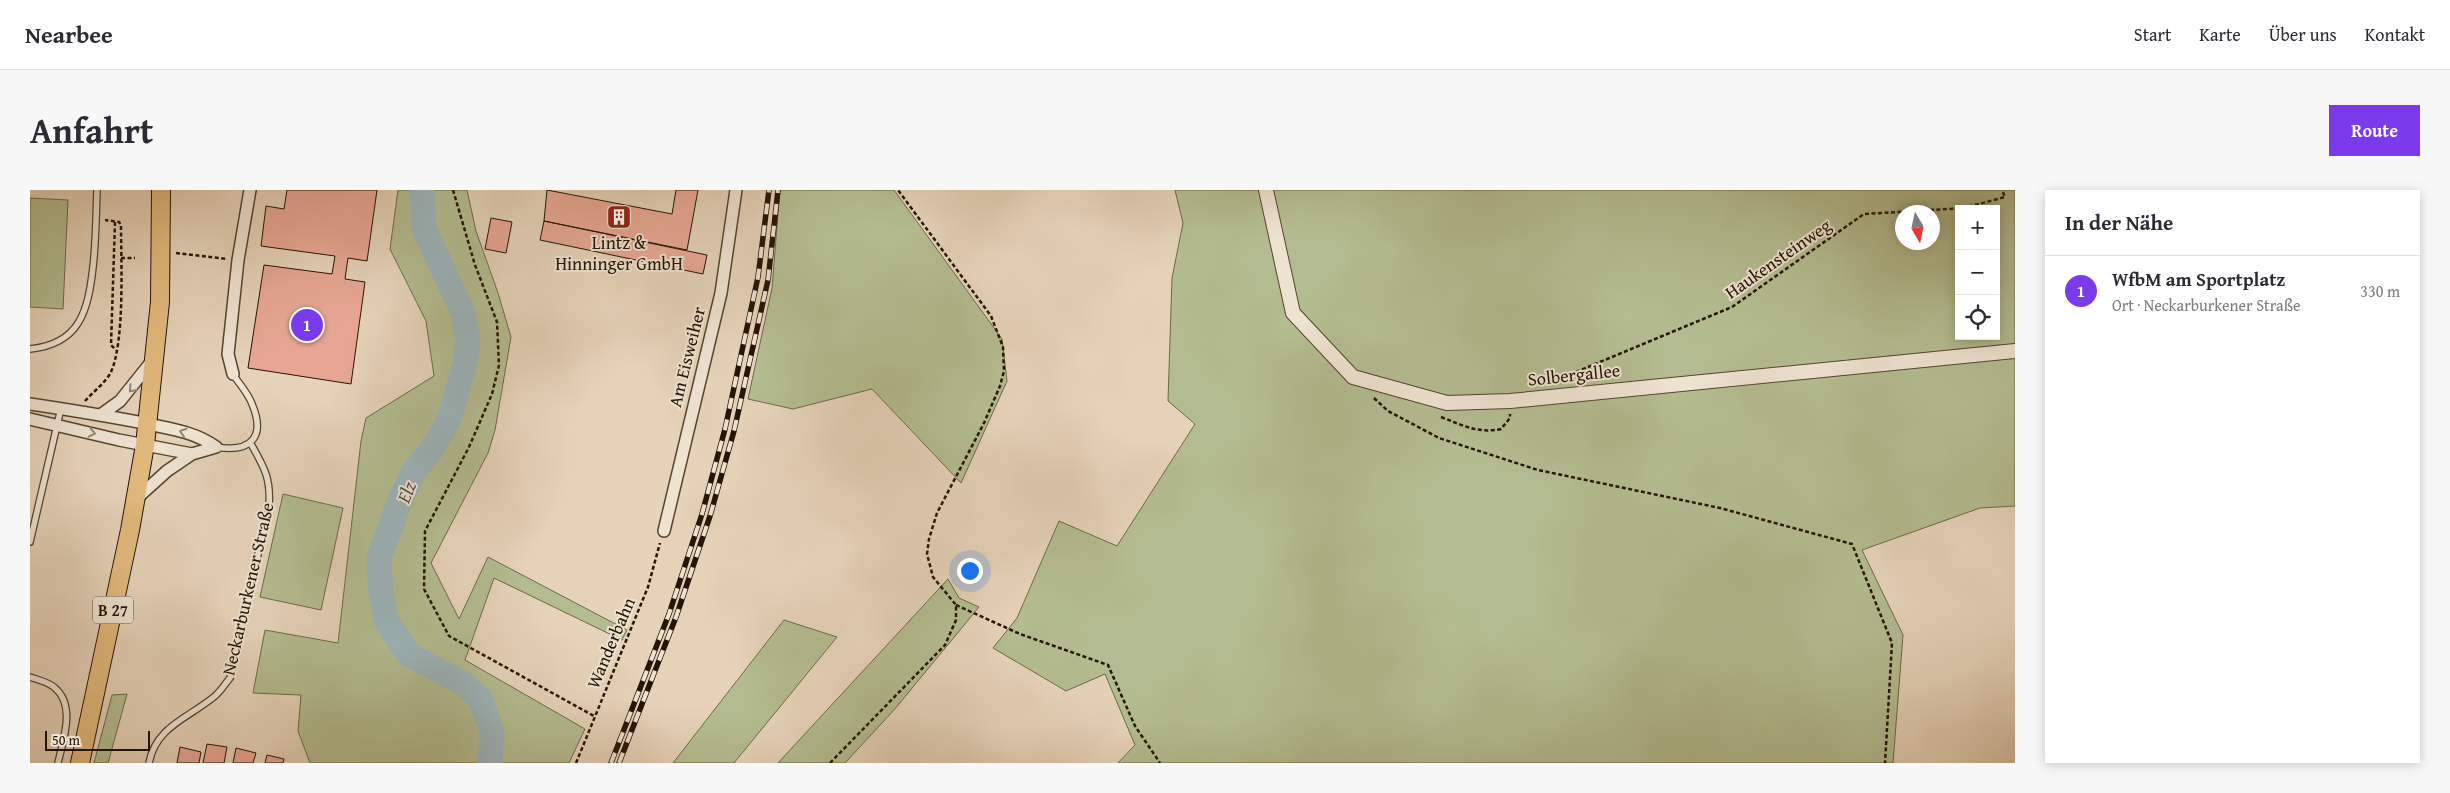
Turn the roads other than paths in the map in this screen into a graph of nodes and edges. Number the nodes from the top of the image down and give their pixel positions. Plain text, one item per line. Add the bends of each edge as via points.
1 (97, 190) edge
2 (161, 190) edge
3 (250, 190) edge
4 (736, 190) edge
5 (1266, 190) edge
6 (30, 349) edge
7 (2015, 351) edge
8 (155, 357) junction
9 (233, 374) joint
10 (30, 404) edge
11 (62, 408) junction
12 (102, 414) junction
13 (30, 419) edge
14 (148, 424) junction
15 (58, 425) junction
16 (250, 444) junction
17 (144, 445) junction
18 (216, 447) junction
19 (192, 454) junction
20 (136, 499) junction
21 (664, 531) road end
22 (30, 542) edge
23 (30, 677) edge
24 (58, 763) edge
25 (80, 763) edge
26 (149, 763) edge

1 - 6 lane via 89,299 81,320 67,337 48,348
2 - 8 main road, B 27 via 160,302
3 - 9 street via 238,260 228,354
4 - 21 street, Am Eisweiher via 721,293
5 - 7 street, Solbergallee via 1293,312 1353,377 1447,404 1510,401
8 -> 12 street via 120,401
8 - 14 main road, B 27
9 - 16 lane via 252,402 258,420 258,432
10 - 11 street
11 - 12 street
11 - 15 lane
12 - 14 street
13 - 15 street
14 - 17 main road, B 27
18 -> 14 street via 203,438 174,428
15 -> 17 street
15 - 22 lane
16 - 18 lane via 237,448
16 - 26 lane, Neckarburkener Straße via 267,474 269,506 230,678 216,695 164,731
17 - 19 street
17 - 20 main road, B 27
18 - 19 street
19 - 20 street
20 - 25 main road, B 27
23 - 24 lane via 54,687 63,697 65,732

